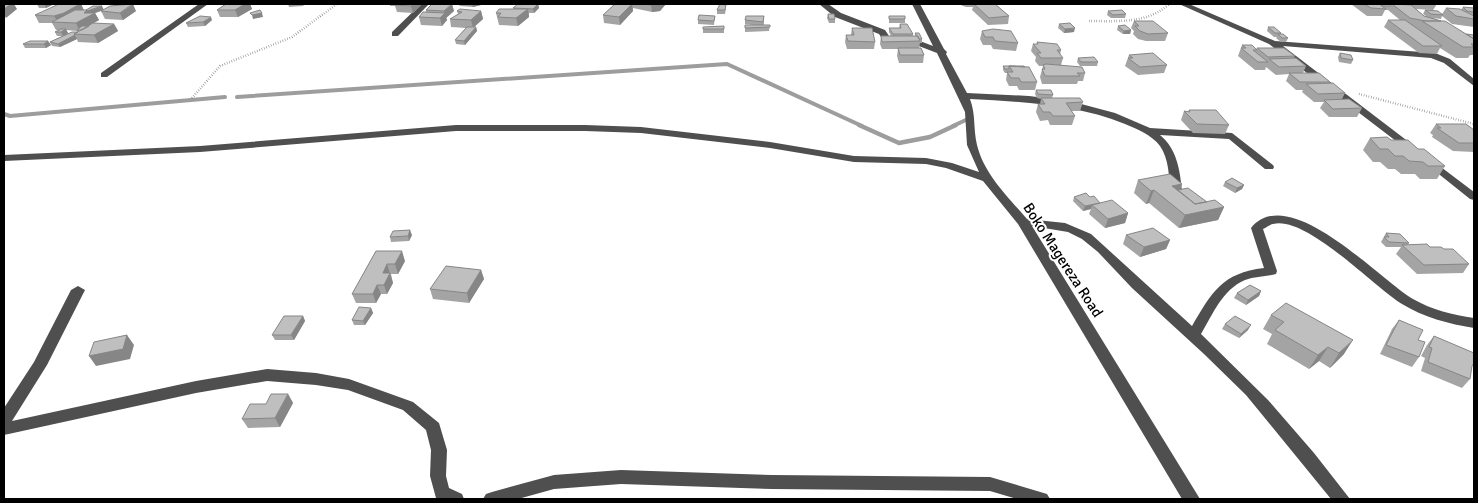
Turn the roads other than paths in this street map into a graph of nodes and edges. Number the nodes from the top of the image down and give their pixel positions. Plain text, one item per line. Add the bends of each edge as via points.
1 (204, 4) edge
2 (425, 4) edge
3 (823, 4) edge
4 (916, 4) edge
5 (1183, 4) edge
6 (395, 34) dead end
7 (1272, 42) junction
8 (942, 52) junction
9 (104, 74) dead end
10 (1474, 83) edge
11 (964, 96) junction
12 (1148, 131) junction
13 (4, 158) edge
14 (1269, 167) dead end
15 (987, 179) junction
16 (1176, 191) edge
17 (1474, 197) edge
18 (1023, 222) junction
19 (78, 290) dead end
20 (1474, 322) edge
21 (1194, 334) junction
22 (4, 420) edge
23 (4, 428) edge
24 (456, 499) edge
25 (492, 499) edge
26 (1041, 499) edge
27 (1191, 499) edge
28 (1341, 499) edge

1 - 9 street
2 - 6 street
3 - 8 street via 838,15 882,32 886,38 912,41
4 - 8 street, Boko Magereza Road
5 - 7 street
7 - 10 street via 1432,55
7 - 17 street
8 - 11 street, Boko Magereza Road
11 - 12 street via 1080,104 1113,114
11 - 15 street, Boko Magereza Road via 970,112 972,145
12 - 14 street via 1232,136
12 - 16 street via 1166,147 1174,165
13 - 15 street via 200,149 456,128 585,128 640,130 854,159 926,161
15 - 18 street, Boko Magereza Road
18 - 21 street via 1066,227 1079,232
18 - 27 street, Boko Magereza Road
19 - 22 street via 40,365
20 - 21 street via 1452,320 1427,312 1399,296 1310,228 1292,221 1274,220 1263,222 1257,228 1271,271 1248,273 1225,284
21 - 28 street via 1251,392
23 - 24 street via 267,375 316,379 349,385 408,406 433,427 439,450 438,476 442,493
25 - 26 street via 554,482 621,477 990,484

